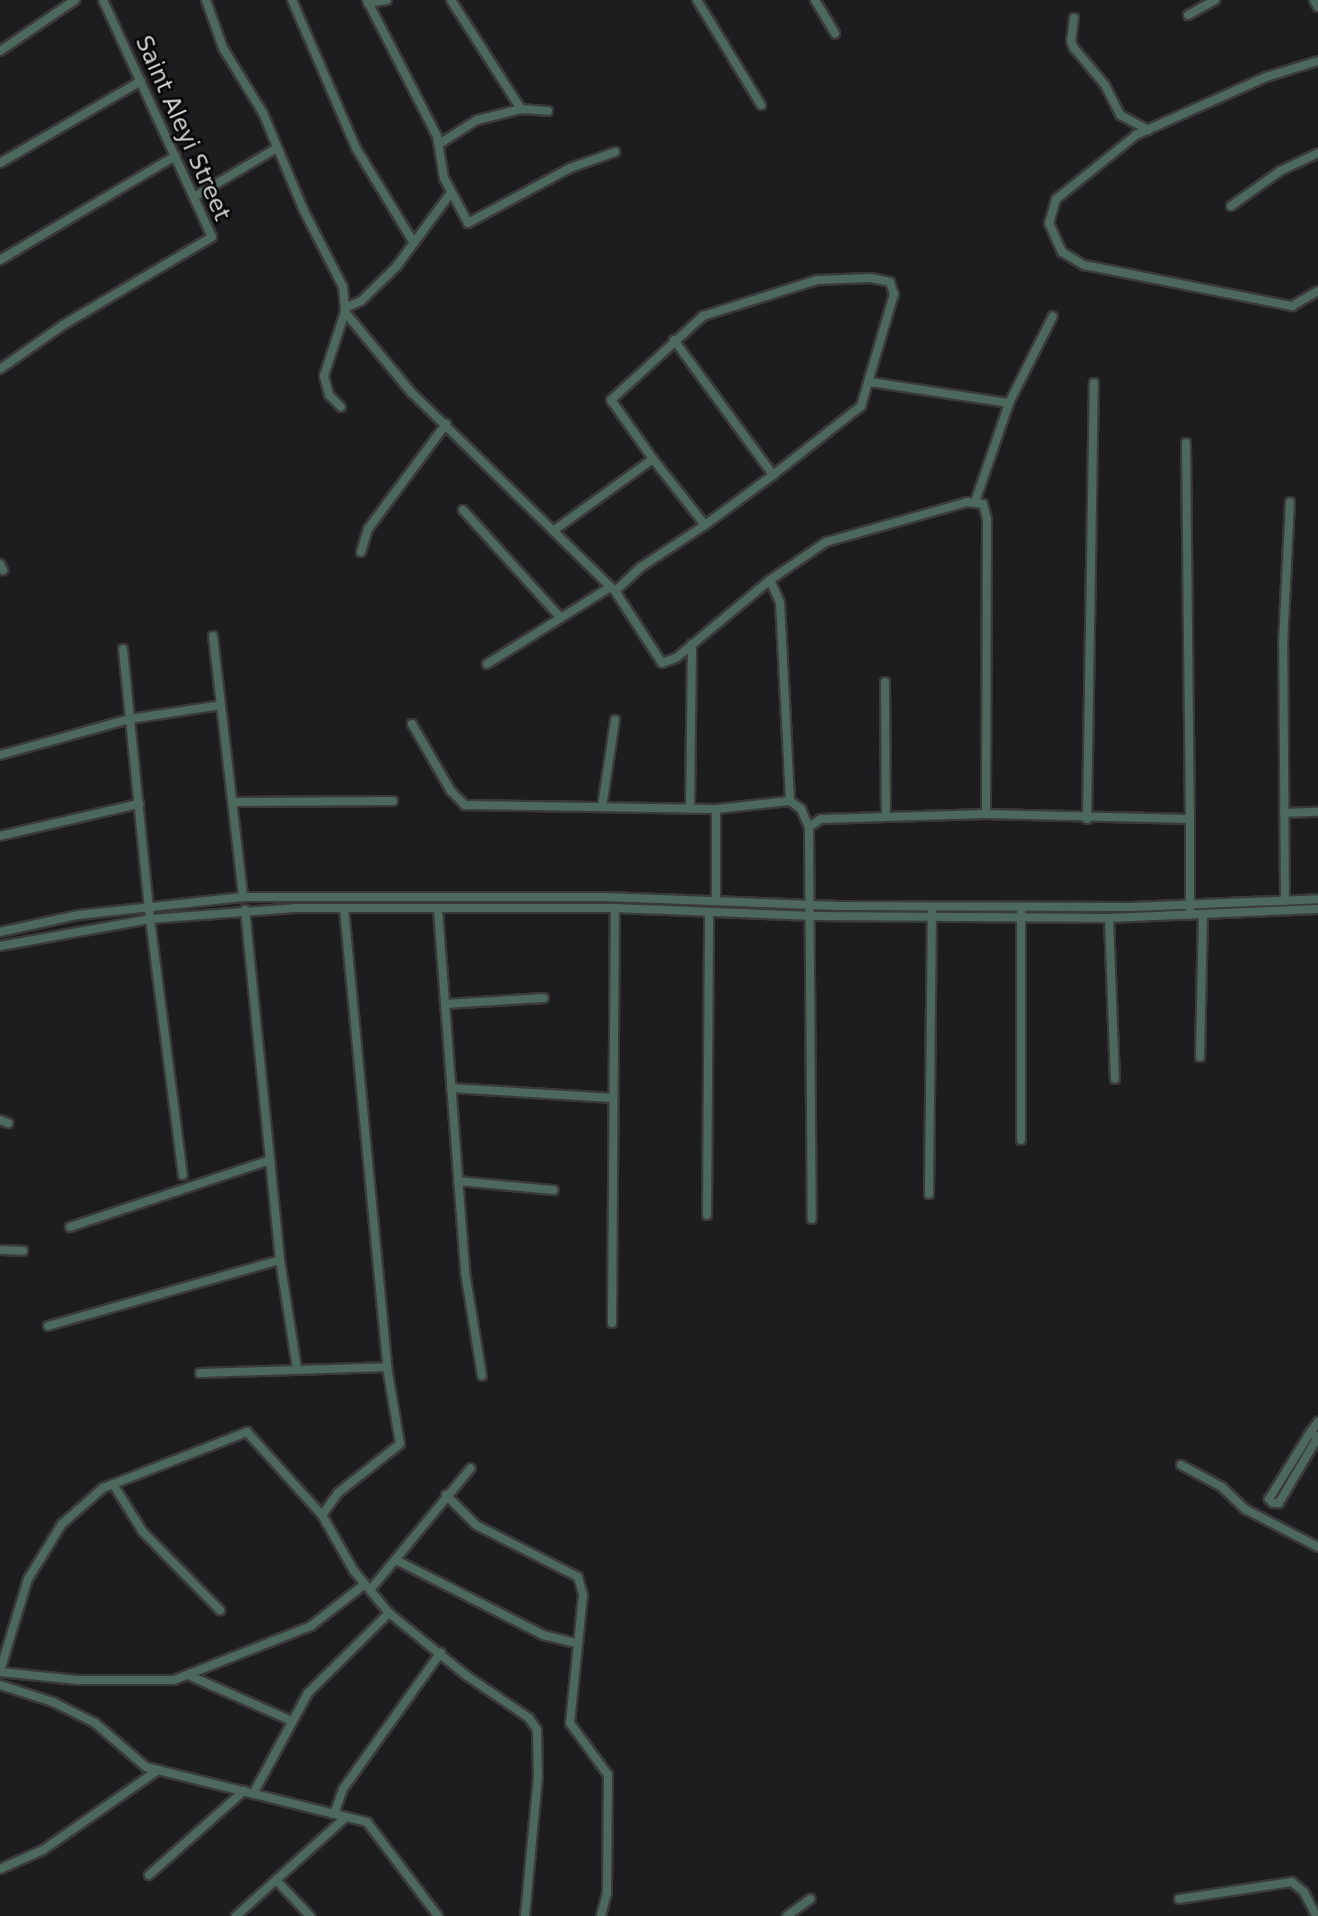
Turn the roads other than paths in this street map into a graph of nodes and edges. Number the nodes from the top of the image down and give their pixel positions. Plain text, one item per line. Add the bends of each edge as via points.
1 (75, 0) edge
2 (103, 0) edge
3 (206, 0) edge
4 (292, 0) edge
5 (387, 0) edge
6 (452, 0) edge
7 (697, 0) edge
8 (815, 0) edge
9 (1215, 0) edge
10 (1314, 0) edge
11 (368, 1) edge
12 (1318, 7) edge
13 (1188, 15) dead end
14 (1074, 18) dead end
15 (835, 33) dead end
16 (0, 51) edge
17 (1318, 61) edge
18 (141, 81) junction
19 (761, 105) dead end
20 (521, 109) junction
21 (548, 111) dead end
22 (1148, 130) junction
23 (439, 144) junction
24 (277, 148) junction
25 (615, 152) dead end
26 (1318, 153) edge
27 (174, 156) junction
28 (1, 163) edge
29 (450, 194) junction
30 (194, 197) junction
31 (1231, 206) dead end
32 (414, 243) junction
33 (0, 260) edge
34 (1318, 291) edge
35 (346, 309) junction
36 (1053, 316) dead end
37 (674, 340) junction
38 (0, 369) edge
39 (870, 382) junction
40 (1094, 383) dead end
41 (1009, 403) junction
42 (341, 407) dead end
43 (446, 424) junction
44 (1186, 443) dead end
45 (653, 459) junction
46 (773, 475) junction
47 (975, 502) junction
48 (1290, 502) dead end
49 (463, 510) dead end
50 (705, 525) junction
51 (553, 531) junction
52 (361, 552) dead end
53 (770, 580) junction
54 (612, 589) junction
55 (561, 617) junction
56 (214, 636) dead end
57 (692, 644) junction
58 (123, 649) dead end
59 (487, 664) dead end
60 (885, 682) dead end
61 (221, 705) junction
62 (130, 719) junction
63 (615, 720) dead end
64 (412, 724) dead end
65 (0, 755) edge
66 (790, 801) junction
67 (393, 802) dead end
68 (232, 803) junction
69 (139, 804) junction
70 (602, 807) junction
71 (690, 808) junction
72 (716, 809) junction
73 (1318, 812) edge
74 (1284, 813) junction
75 (986, 814) junction
76 (886, 816) junction
77 (1087, 819) junction
78 (1190, 819) junction
79 (809, 827) junction
80 (0, 836) edge
81 (243, 897) junction
82 (295, 897) junction
83 (459, 897) junction
84 (1318, 899) edge
85 (716, 901) junction
86 (1285, 901) junction
87 (1189, 904) junction
88 (811, 905) junction
89 (149, 906) junction
90 (931, 906) junction
91 (1020, 906) junction
92 (295, 908) junction
93 (344, 908) junction
94 (615, 908) junction
95 (245, 909) junction
96 (1318, 909) edge
97 (438, 910) junction
98 (458, 910) junction
99 (709, 912) junction
100 (1190, 915) junction
101 (1203, 915) junction
102 (813, 916) junction
103 (1021, 916) junction
104 (932, 917) junction
105 (1109, 918) junction
106 (55, 919) junction
107 (150, 919) junction
108 (0, 932) edge
109 (56, 932) junction
110 (0, 946) edge
111 (544, 998) dead end
112 (445, 1004) junction
113 (1200, 1057) dead end
114 (1115, 1079) dead end
115 (452, 1088) junction
116 (613, 1098) junction
117 (1020, 1140) dead end
118 (270, 1160) junction
119 (183, 1175) dead end
120 (458, 1181) junction
121 (554, 1190) dead end
122 (929, 1194) dead end
123 (707, 1214) dead end
124 (811, 1219) dead end
125 (70, 1227) dead end
126 (0, 1250) edge
127 (23, 1251) dead end
128 (279, 1260) junction
129 (612, 1324) dead end
130 (48, 1325) dead end
131 (387, 1367) junction
132 (298, 1368) junction
133 (200, 1373) dead end
134 (482, 1376) dead end
135 (1318, 1422) edge
136 (1310, 1433) junction
137 (1181, 1465) dead end
138 (471, 1468) dead end
139 (113, 1484) junction
140 (446, 1495) junction
141 (322, 1515) junction
142 (1318, 1547) edge
143 (396, 1560) junction
144 (368, 1587) junction
145 (220, 1610) dead end
146 (389, 1612) junction
147 (578, 1644) junction
148 (441, 1652) junction
149 (0, 1672) edge
150 (188, 1675) junction
151 (0, 1685) edge
152 (292, 1721) junction
153 (158, 1770) junction
154 (248, 1793) junction
155 (334, 1814) junction
156 (346, 1817) junction
157 (0, 1869) edge
158 (149, 1875) dead end
159 (276, 1880) junction
160 (810, 1899) dead end
161 (1179, 1899) dead end
162 (236, 1916) edge
163 (310, 1916) edge
164 (438, 1916) edge
165 (525, 1916) edge
166 (601, 1916) edge
167 (787, 1916) edge
168 (1316, 1916) edge

1 - 16 street
2 - 18 street, Saint Aleyi Street
3 - 24 street via 223,48 263,113
4 - 32 street via 356,148
5 - 11 street
6 - 20 street
7 - 19 street
8 - 15 street
9 - 13 street
10 - 12 street
11 - 23 street
14 - 22 street via 1074,48 1105,85 1120,115
17 - 22 street via 1259,80
18 - 27 street, Saint Aleyi Street
18 - 28 street
20 - 21 street
20 - 23 street via 477,120
22 - 34 street via 1106,156 1052,204 1049,223 1062,252 1084,265 1282,304 1299,304
23 - 29 street
24 - 30 street
24 - 35 street via 343,287
25 - 29 street via 570,168 468,223
26 - 31 street via 1280,171
27 - 30 street, Saint Aleyi Street
27 - 33 street
29 - 32 street
30 - 38 street, Saint Aleyi Street via 212,232 207,242 92,307
32 - 35 street via 361,301
35 - 42 street via 324,376 329,395
35 - 43 street via 411,392
36 - 41 street
37 - 39 street via 719,309 817,280 882,278 890,282 894,294
37 - 45 street via 611,400
37 - 46 street
39 - 41 street
39 - 46 street via 851,417
40 - 77 street
41 - 47 street
43 - 51 street
43 - 52 street via 368,530
44 - 78 street
45 - 50 street
45 - 51 street
46 - 50 street
47 - 53 street via 846,534
47 - 75 street via 983,504 987,519
48 - 74 street via 1283,644
49 - 55 street
50 - 54 street
51 - 54 street
53 - 57 street
53 - 66 street via 780,602
54 - 55 street
54 - 57 street via 657,661 668,662
55 - 59 street
56 - 61 street
57 - 71 street
58 - 62 street
60 - 76 street
61 - 62 street
61 - 68 street
62 - 65 street
62 - 69 street
63 - 70 street
64 - 70 street via 450,791 466,805
66 - 72 street
66 - 79 street via 801,809
67 - 68 street
68 - 81 street
69 - 80 street
69 - 89 street
70 - 71 street
71 - 72 street
72 - 85 street
73 - 74 street
74 - 86 street
75 - 76 street
75 - 77 street
76 - 79 street via 821,819
77 - 78 street
78 - 87 street
79 - 88 street
81 - 82 street
81 - 89 street
82 - 83 street
82 - 92 street
83 - 85 street
83 - 98 street
84 - 86 street
85 - 88 street
86 - 87 street
87 - 91 street
87 - 100 street
88 - 90 street
88 - 102 street
89 - 106 street
89 - 107 street
90 - 91 street
90 - 104 street
91 - 103 street
92 - 93 street
92 - 95 street
93 - 97 street
93 - 131 street
94 - 98 street
94 - 99 street
94 - 116 street
95 - 107 street
95 - 118 street
96 - 101 street
97 - 98 street
97 - 112 street
99 - 102 street
99 - 123 street
100 - 101 street
100 - 105 street
101 - 113 street
102 - 104 street
102 - 124 street
103 - 104 street
103 - 105 street
103 - 117 street
104 - 122 street
105 - 114 street
106 - 108 street
106 - 109 street
107 - 109 street
107 - 119 street
109 - 110 street
111 - 112 street
112 - 115 street
115 - 116 street
115 - 120 street
116 - 129 street
118 - 125 street
118 - 128 street
120 - 121 street
120 - 134 street via 465,1272
126 - 127 street
128 - 130 street
128 - 132 street
131 - 132 street
131 - 141 street via 398,1450 338,1493
132 - 133 street
135 - 136 street
136 - 136 street via 1318,1437 1279,1503 1273,1503 1269,1499
137 - 142 street via 1222,1487 1245,1509
138 - 140 street
139 - 141 street via 247,1432
139 - 145 street via 143,1532
139 - 149 street via 62,1524 35,1567
140 - 143 street
140 - 147 street via 475,1525 578,1577 583,1595
141 - 144 street
143 - 144 street
143 - 147 street via 543,1635
144 - 146 street
144 - 150 street via 311,1626
146 - 148 street
146 - 152 street via 307,1693
147 - 166 street via 570,1723 608,1775 607,1893
148 - 155 street via 343,1789
148 - 165 street via 467,1676 529,1718 537,1730 538,1776
149 - 150 street via 78,1680 174,1680
150 - 152 street
151 - 153 street via 53,1702 95,1723 146,1767
152 - 154 street
153 - 154 street
153 - 157 street via 43,1850
154 - 155 street
154 - 158 street
155 - 156 street
156 - 159 street
156 - 164 street via 367,1822
159 - 162 street
159 - 163 street
160 - 167 street
161 - 168 street via 1292,1882 1304,1892

